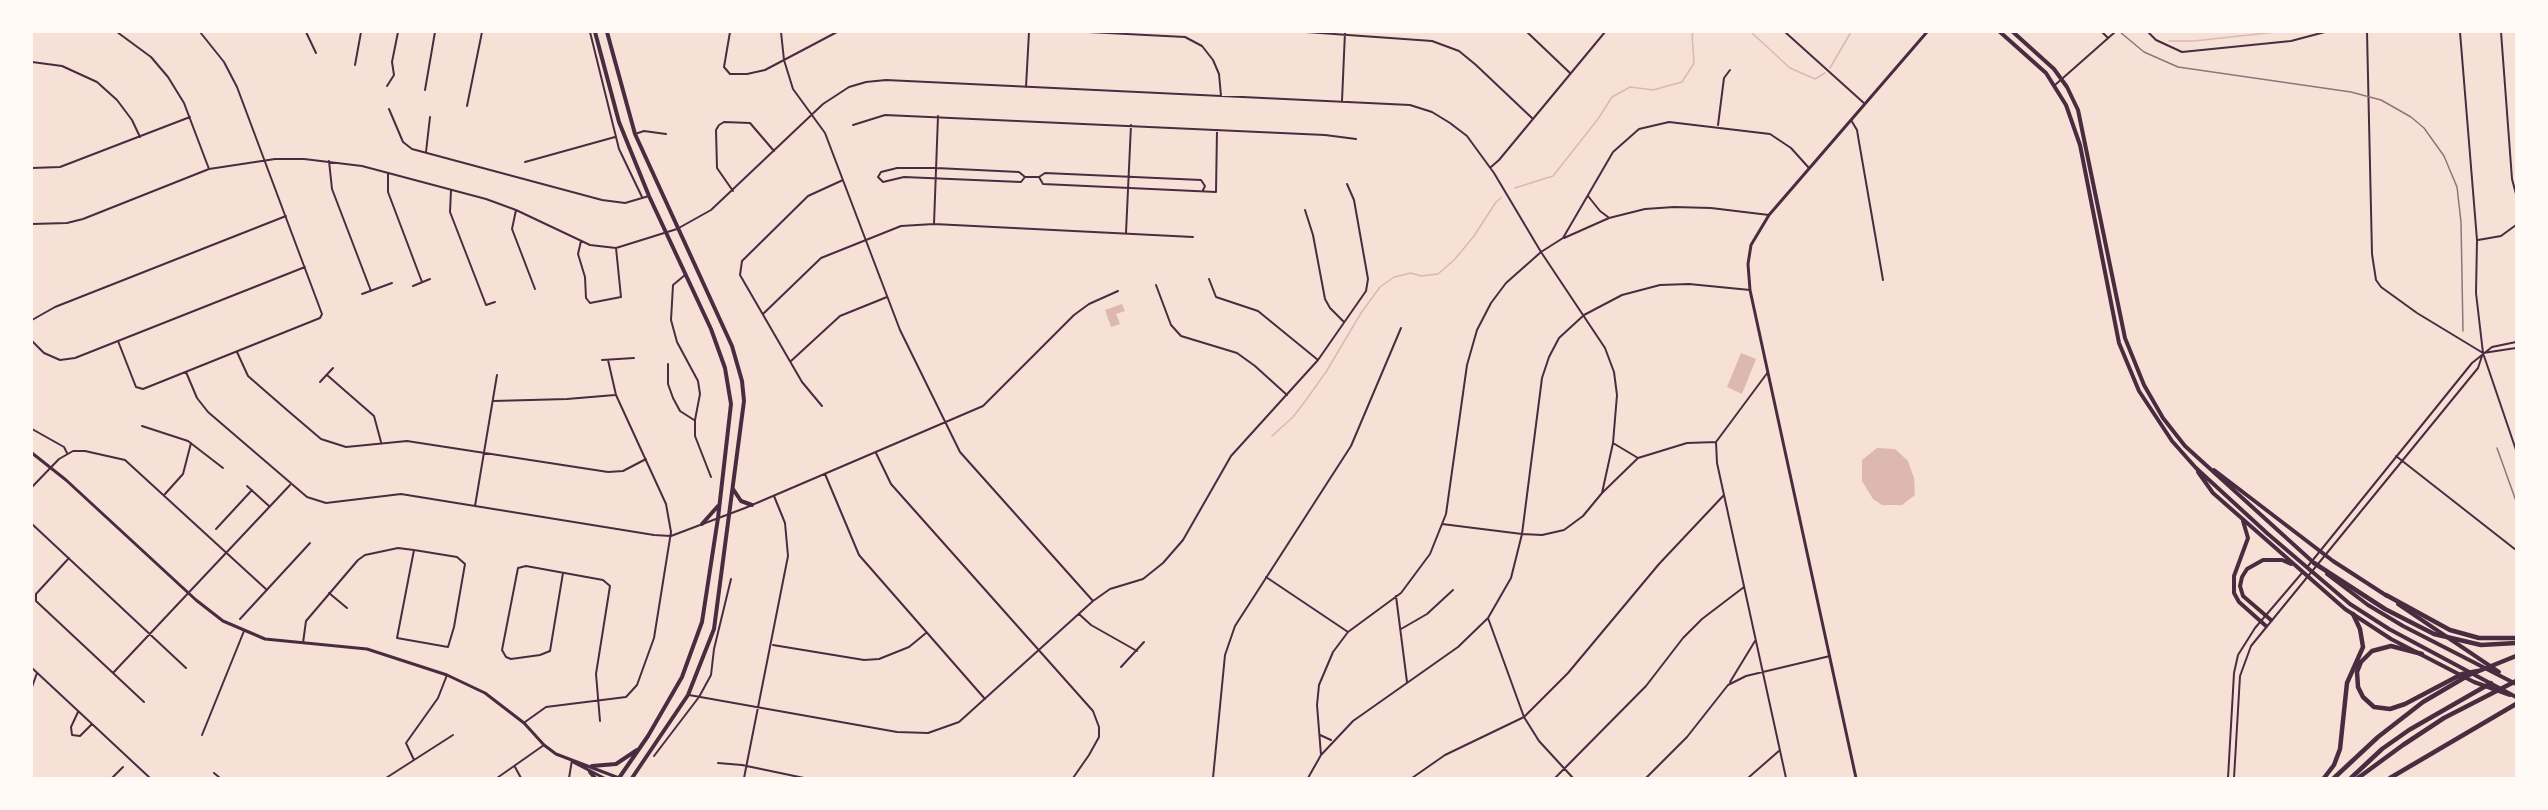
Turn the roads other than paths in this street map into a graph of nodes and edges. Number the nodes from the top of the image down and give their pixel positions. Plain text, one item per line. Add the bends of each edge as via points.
1 (117, 32) edge
2 (200, 32) edge
3 (306, 32) edge
4 (361, 32) edge
5 (398, 32) edge
6 (435, 32) edge
7 (482, 32) edge
8 (590, 32) edge
9 (595, 32) edge
10 (607, 32) edge
11 (730, 32) edge
12 (781, 32) edge
13 (836, 32) edge
14 (1029, 32) edge
15 (1088, 32) edge
16 (1306, 32) edge
17 (1408, 32) edge
18 (1527, 32) edge
19 (1605, 32) edge
20 (1785, 32) edge
21 (1928, 32) edge
22 (2000, 32) edge
23 (2013, 32) edge
24 (2102, 32) edge
25 (2115, 32) edge
26 (2148, 32) edge
27 (2325, 32) edge
28 (2367, 32) edge
29 (2460, 32) edge
30 (2501, 32) edge
31 (1345, 34) edge
32 (2108, 38) junction
33 (1408, 39) junction
34 (316, 53) dead end
35 (784, 60) junction
36 (32, 62) edge
37 (355, 65) dead end
38 (1730, 70) dead end
39 (1570, 73) junction
40 (2061, 79) junction
41 (2055, 85) junction
42 (387, 86) dead end
43 (1026, 87) junction
44 (425, 90) dead end
45 (1221, 96) junction
46 (1342, 102) junction
47 (1865, 104) junction
48 (467, 106) dead end
49 (389, 109) dead end
50 (811, 115) junction
51 (938, 116) junction
52 (190, 117) junction
53 (430, 117) dead end
54 (1533, 119) junction
55 (1851, 120) junction
56 (853, 125) dead end
57 (1131, 125) junction
58 (1718, 126) junction
59 (1217, 130) junction
60 (635, 134) junction
61 (666, 134) dead end
62 (616, 136) junction
63 (140, 137) junction
64 (1356, 139) dead end
65 (774, 151) junction
66 (426, 152) junction
67 (264, 160) junction
68 (329, 161) junction
69 (525, 162) dead end
70 (1490, 167) junction
71 (32, 168) edge
72 (936, 168) junction
73 (1809, 168) junction
74 (209, 169) junction
75 (388, 173) junction
76 (1025, 177) junction
77 (1039, 177) junction
78 (1129, 177) junction
79 (936, 178) junction
80 (843, 180) junction
81 (1347, 184) dead end
82 (1129, 187) junction
83 (452, 190) junction
84 (1203, 190) junction
85 (733, 191) junction
86 (2517, 194) edge
87 (649, 196) junction
88 (1588, 196) junction
89 (642, 198) junction
90 (516, 210) junction
91 (1305, 210) dead end
92 (1769, 215) junction
93 (286, 216) junction
94 (1609, 218) junction
95 (32, 224) edge
96 (933, 224) junction
97 (2517, 225) edge
98 (677, 229) junction
99 (666, 234) junction
100 (1126, 234) junction
101 (1193, 237) dead end
102 (1563, 238) junction
103 (865, 239) junction
104 (2477, 240) junction
105 (581, 241) junction
106 (616, 248) junction
107 (1541, 252) junction
108 (305, 267) junction
109 (685, 275) junction
110 (430, 279) dead end
111 (1209, 279) dead end
112 (1883, 280) dead end
113 (422, 282) junction
114 (392, 283) dead end
115 (1156, 285) dead end
116 (413, 286) dead end
117 (535, 289) dead end
118 (1750, 290) junction
119 (371, 291) junction
120 (1118, 291) dead end
121 (362, 294) dead end
122 (887, 297) junction
123 (495, 302) dead end
124 (763, 315) junction
125 (1584, 315) junction
126 (32, 320) edge
127 (1344, 322) junction
128 (1401, 328) dead end
129 (32, 341) edge
130 (118, 341) junction
131 (2517, 342) edge
132 (2517, 348) edge
133 (237, 352) junction
134 (2483, 353) junction
135 (634, 358) dead end
136 (602, 360) dead end
137 (608, 360) junction
138 (1317, 360) junction
139 (790, 362) junction
140 (668, 364) dead end
141 (333, 368) dead end
142 (186, 372) junction
143 (1768, 372) junction
144 (327, 375) junction
145 (496, 375) dead end
146 (320, 382) dead end
147 (616, 394) junction
148 (1287, 395) junction
149 (493, 401) junction
150 (822, 406) dead end
151 (695, 420) junction
152 (945, 423) junction
153 (142, 426) dead end
154 (32, 429) edge
155 (381, 442) junction
156 (1716, 442) junction
157 (190, 443) junction
158 (1613, 443) junction
159 (2517, 450) edge
160 (32, 453) edge
161 (67, 453) junction
162 (484, 453) junction
163 (876, 453) junction
164 (2396, 456) junction
165 (1638, 458) junction
166 (646, 459) junction
167 (2403, 461) junction
168 (2205, 464) junction
169 (51, 467) junction
170 (223, 468) dead end
171 (2196, 468) junction
172 (825, 474) junction
173 (711, 477) dead end
174 (291, 484) junction
175 (247, 486) dead end
176 (32, 487) edge
177 (733, 489) junction
178 (252, 490) junction
179 (1602, 493) junction
180 (165, 494) junction
181 (1724, 495) junction
182 (774, 496) junction
183 (720, 503) junction
184 (752, 505) junction
185 (269, 506) junction
186 (476, 506) junction
187 (730, 513) junction
188 (718, 518) junction
189 (2242, 518) junction
190 (32, 524) edge
191 (702, 524) junction
192 (1442, 524) junction
193 (216, 529) dead end
194 (1522, 534) junction
195 (671, 536) junction
196 (310, 543) dead end
197 (414, 550) junction
198 (2516, 551) edge
199 (226, 553) junction
200 (2319, 553) junction
201 (2325, 557) junction
202 (69, 558) junction
203 (2314, 563) junction
204 (2299, 570) junction
205 (563, 573) junction
206 (1266, 577) junction
207 (730, 579) dead end
208 (1744, 587) junction
209 (267, 590) junction
210 (1453, 590) dead end
211 (188, 593) junction
212 (329, 593) junction
213 (2386, 595) junction
214 (1396, 596) junction
215 (1093, 601) junction
216 (347, 608) dead end
217 (1079, 614) junction
218 (2353, 614) junction
219 (2265, 616) junction
220 (1488, 618) junction
221 (240, 619) dead end
222 (2271, 620) junction
223 (2260, 621) junction
224 (2266, 626) junction
225 (1401, 629) junction
226 (244, 631) junction
227 (1348, 632) junction
228 (150, 633) junction
229 (926, 633) junction
230 (1756, 639) junction
231 (2517, 641) edge
232 (1143, 642) dead end
233 (303, 644) junction
234 (772, 645) junction
235 (1039, 650) junction
236 (1137, 651) junction
237 (2422, 654) junction
238 (1830, 656) junction
239 (2517, 656) edge
240 (1121, 667) dead end
241 (32, 668) edge
242 (186, 668) dead end
243 (2478, 671) junction
244 (1763, 672) junction
245 (37, 673) junction
246 (113, 673) junction
247 (447, 675) junction
248 (2506, 678) junction
249 (1407, 682) junction
250 (2491, 683) junction
251 (2517, 683) edge
252 (1728, 684) junction
253 (32, 687) edge
254 (2485, 687) junction
255 (688, 695) junction
256 (699, 697) junction
257 (2517, 697) edge
258 (985, 699) junction
259 (597, 700) junction
260 (144, 702) dead end
261 (2517, 704) edge
262 (759, 708) junction
263 (78, 712) junction
264 (1524, 717) junction
265 (600, 722) dead end
266 (524, 723) junction
267 (92, 724) junction
268 (202, 735) dead end
269 (453, 735) dead end
270 (1320, 735) junction
271 (1332, 741) junction
272 (544, 745) junction
273 (640, 747) junction
274 (1780, 750) junction
275 (1321, 755) junction
276 (654, 756) dead end
277 (414, 760) junction
278 (572, 760) junction
279 (718, 763) dead end
280 (747, 766) junction
281 (123, 767) dead end
282 (515, 767) junction
283 (591, 769) junction
284 (1564, 769) junction
285 (214, 773) dead end
286 (112, 778) edge
287 (150, 778) edge
288 (220, 778) edge
289 (386, 778) edge
290 (497, 778) edge
291 (521, 778) edge
292 (569, 778) edge
293 (595, 778) edge
294 (604, 778) edge
295 (620, 778) edge
296 (632, 778) edge
297 (744, 778) edge
298 (804, 778) edge
299 (1073, 778) edge
300 (1213, 778) edge
301 (1308, 778) edge
302 (1412, 778) edge
303 (1555, 778) edge
304 (1573, 778) edge
305 (1646, 778) edge
306 (1748, 778) edge
307 (1786, 778) edge
308 (1856, 778) edge
309 (2228, 778) edge
310 (2234, 778) edge
311 (2324, 778) edge
312 (2334, 778) edge
313 (2351, 778) edge
314 (2358, 778) edge
315 (2390, 778) edge

1 - 52 street via 160,67
2 - 67 street via 231,75
3 - 34 street
4 - 37 street
5 - 42 street via 392,62 394,75
6 - 44 street
7 - 48 street
8 - 62 street
9 - 87 main road via 619,122
10 - 60 main road
11 - 35 street via 724,67 730,74 765,70
12 - 35 street
13 - 35 street
14 - 43 street
15 - 45 street via 1185,37 1202,46 1213,60
16 - 31 street
17 - 33 street
18 - 39 street
19 - 39 street
20 - 47 street
21 - 47 street
22 - 41 main road
23 - 40 main road via 2047,61
24 - 32 street
25 - 32 street
26 - 27 street via 2182,52 2291,41
28 - 134 street via 2372,254 2376,280 2417,313
29 - 104 street
30 - 86 street via 2512,179
31 - 33 street
31 - 46 street
32 - 40 street
33 - 54 street via 1432,41 1459,51
35 - 50 street via 793,89
36 - 63 street via 62,66 97,82 117,100
38 - 58 street via 1724,78
39 - 54 street
40 - 41 street
40 - 168 main road via 2081,120 2114,290 2132,357 2163,418
41 - 171 main road via 2067,105 2080,145 2113,321 2125,360 2154,417
43 - 45 street
43 - 50 street via 874,81 849,87
45 - 46 street
46 - 70 street via 1401,104 1432,112 1467,136
47 - 55 street
49 - 66 street via 403,142
50 - 65 street
50 - 80 street via 825,133
51 - 56 street via 885,115
51 - 57 street
51 - 72 street
52 - 63 street
52 - 74 street
53 - 66 street
54 - 70 street
55 - 73 street
55 - 112 street via 1857,130
57 - 59 street
57 - 78 street
58 - 73 street via 1770,134 1791,148
58 - 88 street via 1669,122 1639,129 1613,152
59 - 64 street
59 - 84 street via 1216,192
60 - 61 street
60 - 98 main road
62 - 69 street
62 - 89 street
63 - 71 street via 60,167
65 - 85 street
65 - 85 street via 750,123 718,125 717,168
66 - 89 street via 588,197 625,203
67 - 68 street
67 - 74 street
67 - 93 street
68 - 75 street
68 - 119 street via 332,189
70 - 107 street
72 - 76 street via 1019,172
72 - 79 street
72 - 79 street via 897,168 880,172 878,177 883,182 904,177
73 - 92 street
74 - 95 street via 83,219
75 - 83 street
75 - 113 street via 388,192
76 - 77 street
76 - 79 street via 1021,182
77 - 78 street via 1045,172
77 - 82 street via 1044,184
78 - 82 street
78 - 84 street via 1201,180
79 - 96 street
80 - 103 street
80 - 124 street via 808,196 742,262 740,275
81 - 127 street via 1354,200 1368,279 1366,291
82 - 84 street
82 - 100 street
83 - 90 street
83 - 123 street via 450,212 486,305
85 - 98 street via 711,210
87 - 89 street
87 - 99 main road
88 - 94 street
88 - 102 street
90 - 105 street
90 - 117 street via 512,229
91 - 127 street via 1324,299
92 - 94 street via 1674,207
92 - 118 street via 1751,245
93 - 108 street
93 - 126 street via 55,307
94 - 102 street
96 - 100 street
96 - 103 street via 901,226
97 - 104 street via 2501,236
98 - 99 street
98 - 177 main road via 732,346 742,381 743,418
99 - 106 street
99 - 109 main road
100 - 101 street
102 - 107 street
103 - 122 street
103 - 124 street via 821,258
104 - 134 street via 2476,293
105 - 106 street
105 - 106 street via 578,254 590,303 621,297
107 - 125 street
107 - 192 street via 1506,283 1477,330 1467,365
108 - 130 street
108 - 133 street via 322,314 320,318
109 - 151 street via 674,285 671,320 676,342 698,381
109 - 183 main road via 711,329 729,386 731,420
110 - 113 street
111 - 138 street via 1216,297 1258,310
113 - 116 street
114 - 119 street
115 - 148 street via 1171,326 1181,336 1237,353
118 - 125 street via 1660,285 1622,295
118 - 143 street
119 - 121 street
120 - 152 street via 1074,315 983,406
122 - 139 street via 840,316
122 - 152 street
124 - 139 street
125 - 158 street via 1605,348 1614,372 1617,395
125 - 194 street via 1559,338 1542,378
127 - 138 street
128 - 206 street via 1351,446
129 - 130 street via 44,353 60,360
130 - 142 street via 136,387 143,389
131 - 134 street
132 - 134 street
133 - 142 street
133 - 155 street via 248,376 321,439 346,447
134 - 159 street
134 - 164 street
134 - 167 street via 2478,368
135 - 137 street
136 - 137 street
137 - 147 street
138 - 148 street
139 - 150 street
140 - 151 street via 673,398 680,411
141 - 144 street
142 - 174 street via 208,412
143 - 156 street
143 - 238 street
144 - 146 street
144 - 155 street via 374,416
145 - 149 street
147 - 149 street
147 - 166 street
148 - 215 street via 1231,456 1183,540 1163,563 1143,579 1110,589
149 - 162 street
151 - 173 street via 695,436
152 - 163 street
152 - 215 street via 960,452
153 - 157 street
154 - 161 street via 64,447
155 - 162 street via 407,441
156 - 165 street via 1688,443
156 - 181 street
157 - 170 street
157 - 180 street via 183,474
158 - 165 street
158 - 179 street
160 - 169 street
161 - 169 street
161 - 180 street via 80,450 125,460
162 - 166 street via 608,472 623,471
162 - 186 street
163 - 172 street
163 - 235 street via 891,484
164 - 167 street
164 - 200 street
165 - 179 street
166 - 195 street via 666,504
167 - 198 street
167 - 201 street
168 - 200 main road
168 - 203 main road
169 - 176 street
169 - 211 street
171 - 189 main road via 2213,493
171 - 250 main road via 2309,571 2360,610
172 - 182 street
172 - 229 street via 859,555
174 - 185 street
174 - 186 street via 307,497 326,503 401,494
175 - 178 street
177 - 184 main road via 741,501
177 - 187 main road
178 - 185 street
178 - 193 street
179 - 194 street via 1583,516 1563,530
180 - 199 street
181 - 208 street
181 - 264 street via 1659,564 1568,673
182 - 184 street
182 - 234 street via 785,523 788,556
183 - 188 main road
183 - 191 main road
184 - 187 street
185 - 199 street
186 - 195 street
187 - 188 street
187 - 255 main road via 714,628
188 - 191 street
188 - 273 main road via 702,622 682,677
189 - 204 main road
189 - 223 main road via 2248,538 2234,576 2234,593
190 - 202 street
191 - 195 street
192 - 194 street
192 - 214 street via 1430,554
194 - 220 street via 1511,578
195 - 259 street via 654,638 638,685 626,697
196 - 209 street
197 - 197 street via 397,638 448,647 465,564 457,557
197 - 212 street via 398,548 365,555
199 - 209 street
199 - 211 street
200 - 201 main road
200 - 219 street
201 - 213 main road
201 - 222 street
202 - 228 street
202 - 246 street via 36,594 37,603
203 - 231 highway via 2385,609 2426,630 2481,645
203 - 248 main road via 2393,621
204 - 218 main road
204 - 219 main road via 2272,558 2254,564 2244,573 2241,591
205 - 205 street via 526,566 517,570 502,650 506,657 550,651
205 - 259 street via 603,580 610,586 596,674
206 - 227 street
206 - 300 street via 1235,626 1225,655
207 - 256 street via 711,675
208 - 230 street
208 - 284 street via 1683,638 1646,686
209 - 221 street
210 - 225 street via 1427,614
211 - 226 street via 213,614
211 - 228 street
212 - 216 street
212 - 233 street via 306,621
213 - 231 highway via 2450,630 2479,638
213 - 248 main road
214 - 225 street
214 - 227 street
215 - 217 street
217 - 235 street
217 - 236 street
218 - 237 main road
218 - 311 highway via 2363,647 2347,683 2340,749
219 - 222 main road
219 - 223 street
220 - 249 street via 1458,647
220 - 264 street
222 - 224 street
223 - 224 main road
223 - 309 street via 2238,655 2234,673
224 - 310 street via 2251,646 2240,676
225 - 249 street
226 - 233 street via 265,639
226 - 268 street
227 - 270 street via 1333,652 1319,685
228 - 242 street
228 - 246 street
229 - 234 street via 909,647 879,659
229 - 258 street
230 - 244 street
230 - 252 street
232 - 236 street
233 - 247 street via 367,649
234 - 262 street
235 - 258 street
235 - 299 street via 1093,711 1099,727 1099,737
236 - 240 street
237 - 243 highway via 2391,645 2372,651 2357,672 2363,698 2374,707 2390,709 2441,683
237 - 254 main road
238 - 244 street
238 - 308 street
239 - 243 highway
241 - 245 street
243 - 312 highway via 2423,702
244 - 252 street
244 - 274 street
245 - 253 street
245 - 263 street
246 - 260 street
247 - 266 street via 485,693
247 - 277 street via 438,698 406,743
248 - 251 main road
249 - 271 street
250 - 254 highway
250 - 257 main road
251 - 314 highway via 2423,732
252 - 305 street via 1687,737
254 - 257 main road
254 - 313 highway via 2402,735
255 - 256 street
255 - 296 main road
256 - 262 street
256 - 276 street
258 - 262 street via 958,722 928,733 897,732
259 - 265 street
259 - 266 street via 546,707
261 - 315 highway
262 - 280 street
263 - 267 street
263 - 267 street via 72,735 80,736
264 - 284 street
264 - 302 street via 1445,755
266 - 272 street
267 - 287 street
269 - 277 street
270 - 271 street
270 - 275 street
271 - 275 street
272 - 278 street
272 - 282 street
273 - 283 main road via 616,764
273 - 295 main road
274 - 306 street
274 - 307 street
275 - 301 street
277 - 289 street
278 - 283 street
278 - 292 street
279 - 280 street
280 - 297 street
280 - 298 street
281 - 286 street
282 - 290 street
282 - 291 street
283 - 293 main road
283 - 294 street
283 - 295 street
284 - 303 street
284 - 304 street
285 - 288 street

